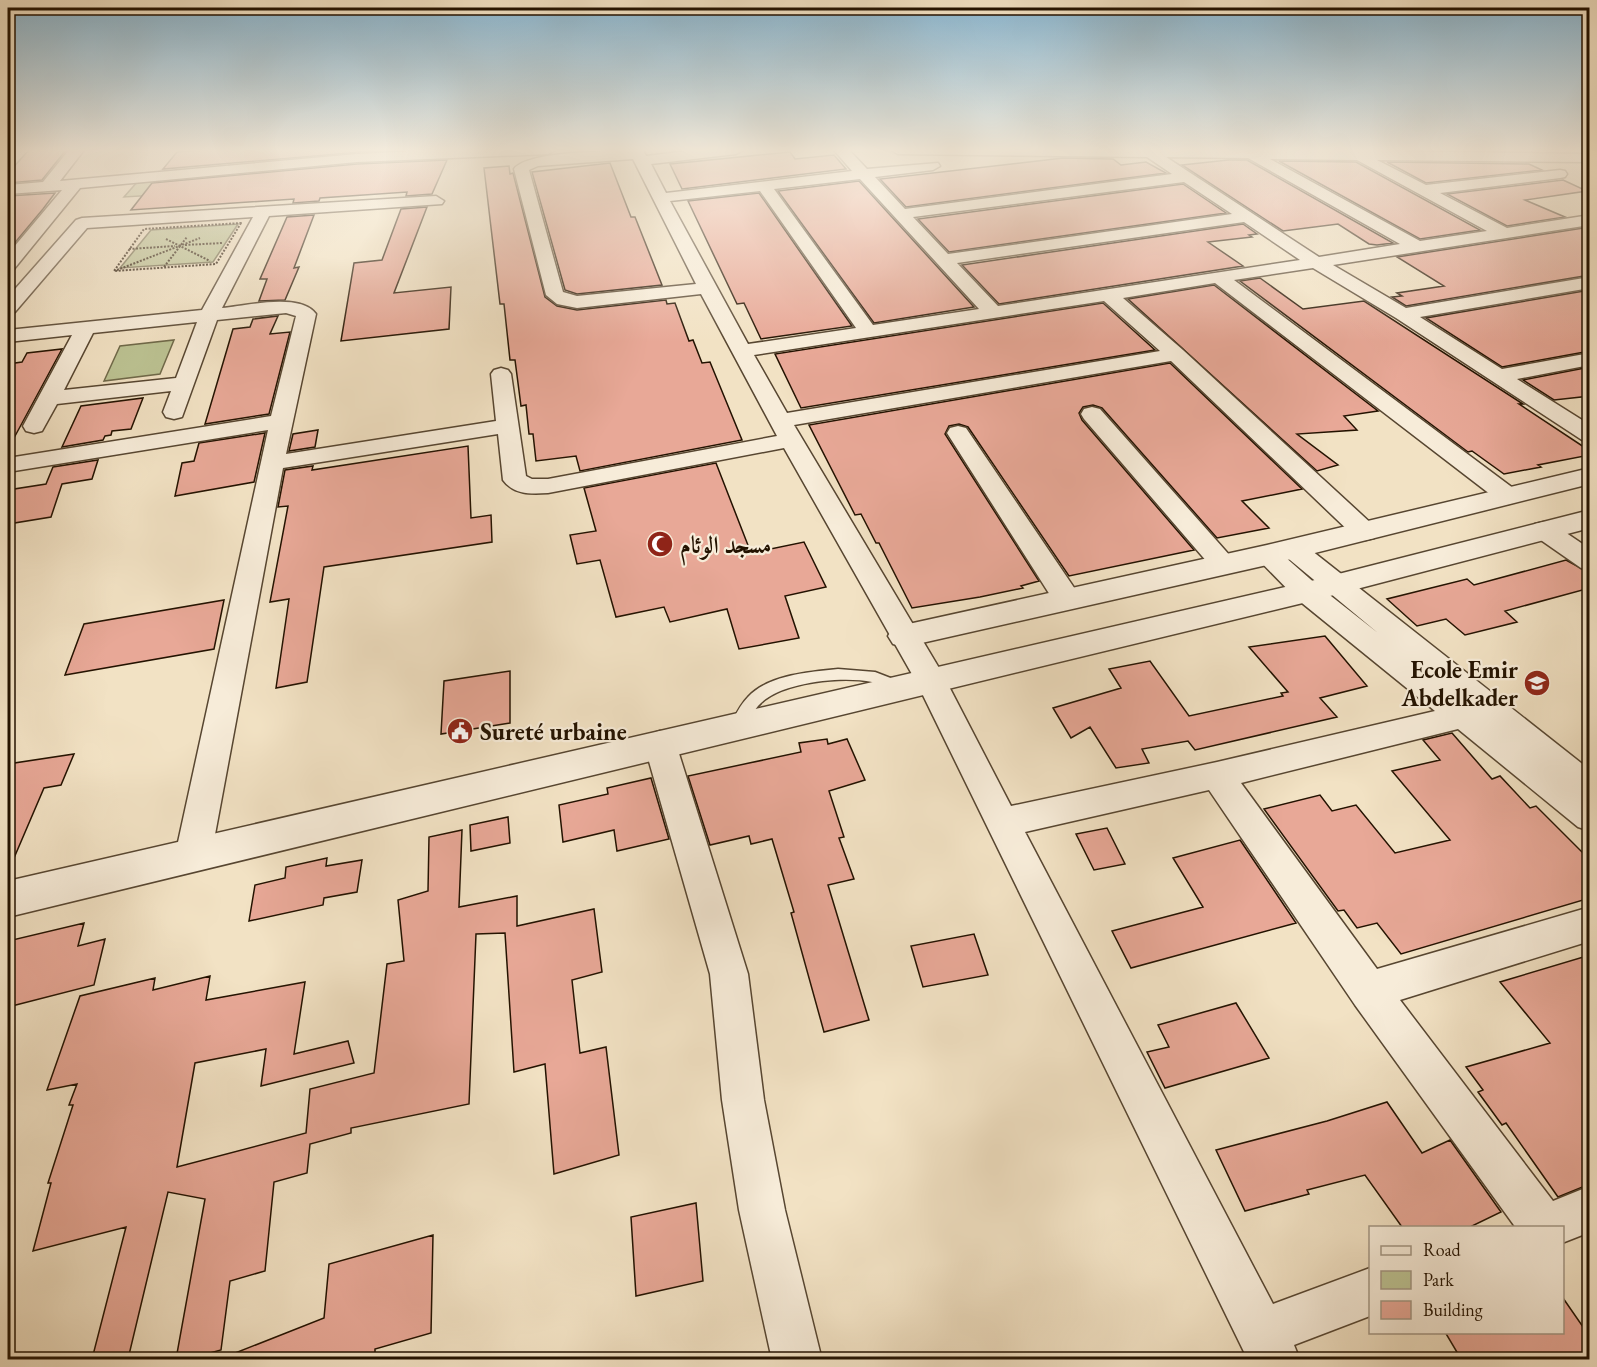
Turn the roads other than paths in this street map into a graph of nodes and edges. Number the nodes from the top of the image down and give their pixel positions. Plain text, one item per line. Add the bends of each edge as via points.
1 (50, 214) edge
2 (234, 214) edge
3 (263, 214) edge
4 (533, 214) edge
5 (668, 214) edge
6 (784, 214) edge
7 (901, 214) edge
8 (1242, 214) edge
9 (1358, 214) edge
10 (1469, 214) edge
11 (1245, 216) junction
12 (1590, 220) edge
13 (1504, 233) junction
14 (1416, 246) junction
15 (945, 260) junction
16 (1315, 262) junction
17 (8, 265) edge
18 (1219, 278) junction
19 (1590, 282) edge
20 (707, 288) junction
21 (1109, 295) junction
22 (8, 308) edge
23 (993, 312) junction
24 (1403, 314) junction
25 (209, 315) junction
26 (86, 328) junction
27 (868, 331) junction
28 (8, 336) edge
29 (742, 351) junction
30 (1176, 354) junction
31 (1590, 359) edge
32 (501, 374) dead end
33 (1497, 375) junction
34 (184, 382) junction
35 (50, 398) junction
36 (174, 412) dead end
37 (1092, 414) dead end
38 (281, 421) junction
39 (34, 426) dead end
40 (507, 426) junction
41 (786, 431) junction
42 (958, 433) dead end
43 (1590, 435) edge
44 (273, 463) junction
45 (8, 465) edge
46 (1590, 476) edge
47 (1508, 496) junction
48 (1590, 519) edge
49 (1544, 530) junction
50 (1365, 532) junction
51 (1280, 552) junction
52 (1590, 562) edge
53 (1222, 564) junction
54 (1321, 589) junction
55 (1067, 599) junction
56 (904, 636) junction
57 (916, 684) junction
58 (1463, 716) junction
59 (660, 744) junction
60 (1217, 775) junction
61 (1590, 789) edge
62 (1590, 818) edge
63 (1003, 822) junction
64 (193, 856) junction
65 (8, 899) edge
66 (1590, 924) edge
67 (1369, 991) junction
68 (1590, 1209) edge
69 (1542, 1226) edge
70 (1546, 1226) edge
71 (1369, 1293) edge
72 (1268, 1346) edge
73 (797, 1359) edge

1 - 17 street
2 - 22 street via 82,223
3 - 25 street
4 - 20 street via 555,295 564,300 577,302
5 - 20 street
6 - 27 street
7 - 15 street
8 - 11 street
9 - 14 street
10 - 13 street
11 - 15 street
11 - 16 street
12 - 13 street
13 - 14 street
14 - 16 street
15 - 23 street
16 - 18 street
16 - 24 street
18 - 21 street
18 - 47 street
19 - 24 street
20 - 29 street
21 - 23 street
21 - 30 street
23 - 27 street
24 - 33 street
25 - 26 street
25 - 34 street
25 - 38 street via 286,307 306,314
26 - 28 street
26 - 35 street
27 - 29 street
29 - 41 street
30 - 41 street
30 - 50 street
31 - 33 street
32 - 40 street
33 - 43 street
34 - 35 street
34 - 36 street
35 - 39 street
37 - 53 street
38 - 44 street
38 - 45 street
40 - 41 street via 515,480 538,488
40 - 44 street
41 - 56 street
42 - 55 street
44 - 64 street
46 - 47 street
47 - 50 street
48 - 49 street
49 - 52 street
49 - 54 street
50 - 51 street
51 - 53 street
51 - 54 street
53 - 55 street
54 - 57 street
54 - 58 street
54 - 61 street
55 - 56 street
56 - 57 street
57 - 59 street
57 - 63 street
58 - 60 street
58 - 62 street
59 - 64 street
59 - 73 street via 729,974 743,1100 762,1210
60 - 63 street
60 - 67 street
63 - 72 street
64 - 65 street
66 - 67 street
67 - 69 street
68 - 70 street
71 - 72 street

